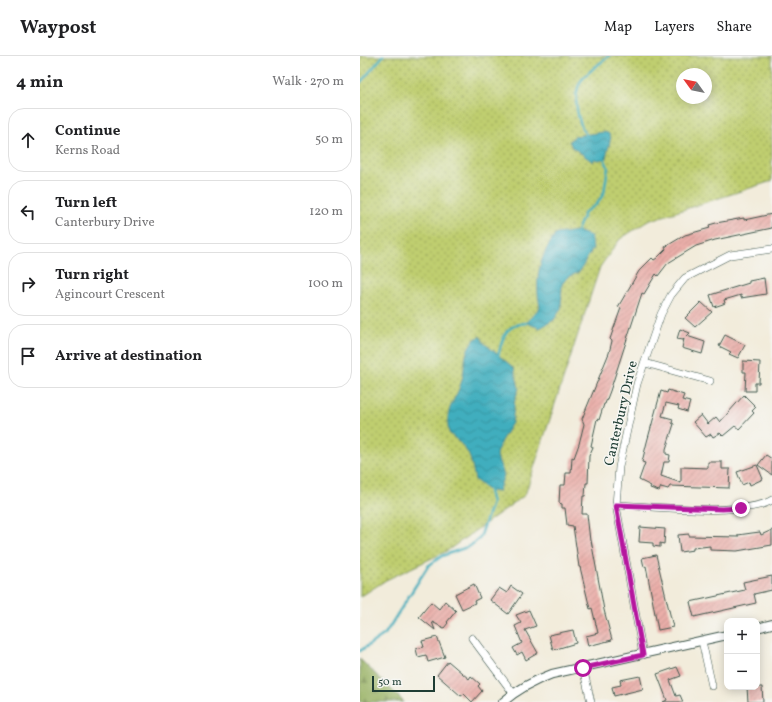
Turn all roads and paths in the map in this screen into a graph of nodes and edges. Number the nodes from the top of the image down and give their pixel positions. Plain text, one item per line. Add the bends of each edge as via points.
1 (772, 249) edge
2 (644, 363) junction
3 (710, 381) dead end
4 (772, 500) edge
5 (616, 505) junction
6 (772, 624) edge
7 (760, 627) edge
8 (724, 636) edge
9 (472, 638) dead end
10 (702, 641) junction
11 (643, 655) junction
12 (583, 668) junction
13 (712, 686) dead end
14 (513, 693) junction
15 (503, 702) edge
16 (591, 702) edge

1 - 2 street, Canterbury Drive via 730,255 684,278 661,314
2 - 3 street
2 - 5 street, Canterbury Drive via 619,467
4 - 5 street via 741,508 722,509
5 - 11 street, Canterbury Drive
6 - 7 street
8 - 10 street
9 - 14 street
10 - 11 street
10 - 13 street
11 - 12 street
12 - 14 street via 552,674 531,682
12 - 16 street
14 - 15 street

